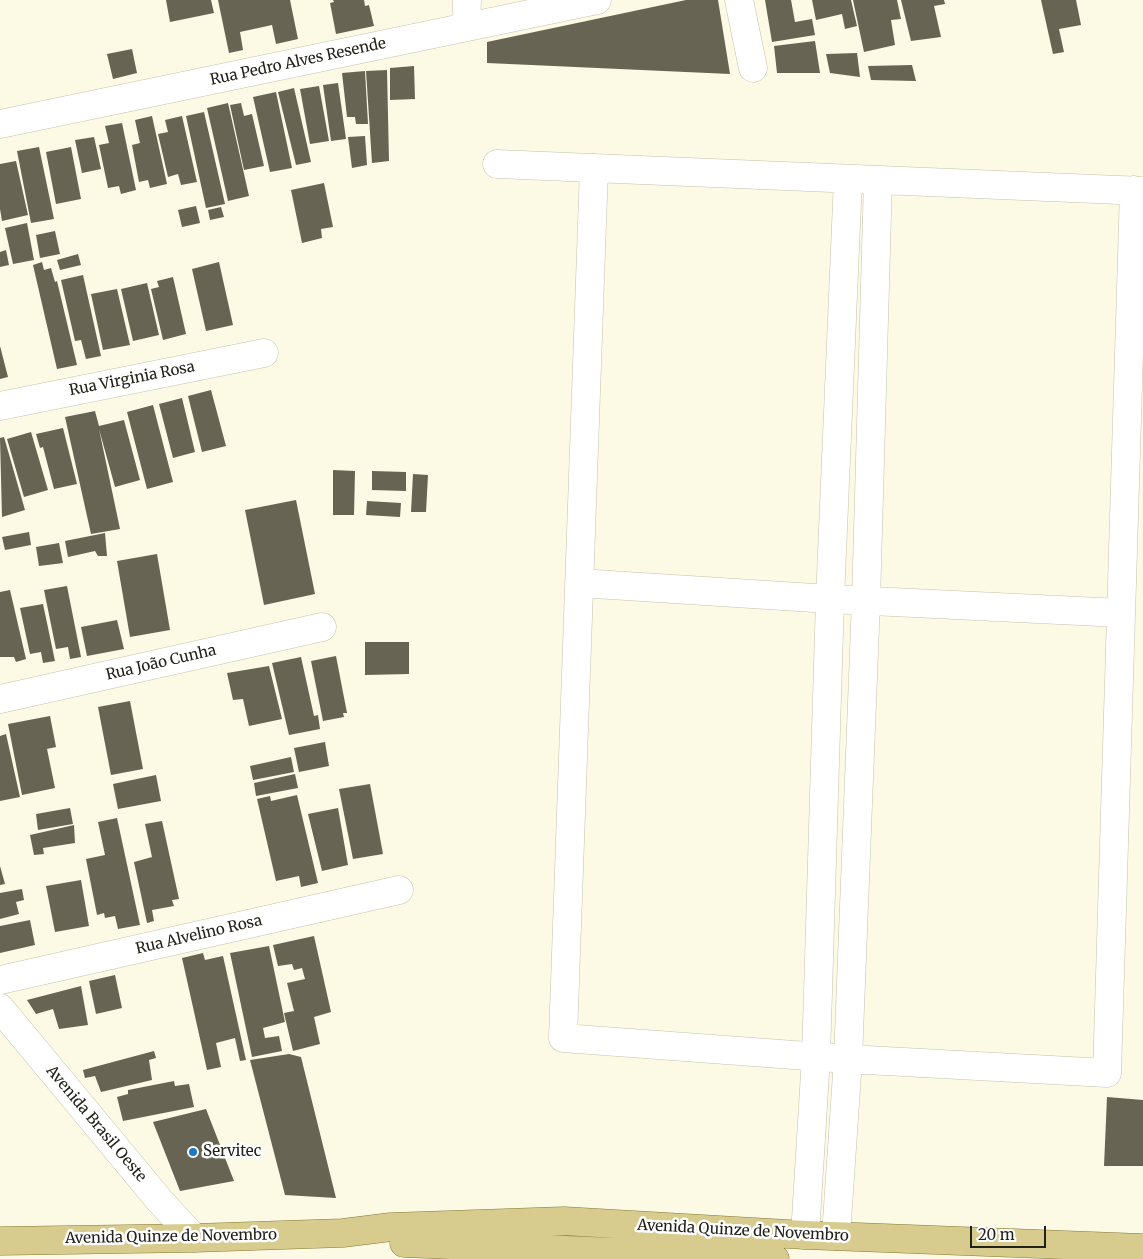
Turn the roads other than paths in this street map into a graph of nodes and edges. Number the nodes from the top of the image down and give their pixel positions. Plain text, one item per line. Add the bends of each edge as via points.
1 (467, 0) edge
2 (597, 0) edge
3 (739, 0) edge
4 (466, 27) junction
5 (753, 68) dead end
6 (0, 124) edge
7 (497, 164) dead end
8 (594, 168) junction
9 (848, 179) junction
10 (878, 180) junction
11 (1139, 191) edge
12 (264, 353) dead end
13 (0, 406) edge
14 (579, 583) junction
15 (830, 599) junction
16 (866, 601) junction
17 (1121, 613) junction
18 (322, 627) dead end
19 (0, 699) edge
20 (399, 890) dead end
21 (0, 980) edge
22 (0, 1008) edge
23 (816, 1057) junction
24 (848, 1059) junction
25 (564, 1221) junction
26 (343, 1233) junction
27 (805, 1235) junction
28 (836, 1236) junction
29 (194, 1238) junction
30 (0, 1240) edge
31 (1143, 1248) edge
32 (1114, 1252) edge
33 (551, 1255) edge
34 (774, 1259) edge

1 - 4 street
2 - 4 street, Rua Pedro Alves Resende
3 - 5 street
4 - 6 street, Rua Pedro Alves Resende
7 - 8 street
8 - 9 street
8 - 14 street
9 - 10 street
9 - 15 street
10 - 11 street
10 - 16 street
11 - 17 street
12 - 13 street, Rua Virginia Rosa
14 - 15 street
14 - 23 street via 563,1038
15 - 16 street
15 - 23 street
16 - 17 street
16 - 24 street
17 - 24 street via 1107,1073
18 - 19 street, Rua João Cunha
20 - 21 street, Rua Alvelino Rosa
22 - 29 street, Avenida Brasil Oeste
23 - 24 street
23 - 27 street
24 - 28 street
25 - 26 main road, Avenida Quinze de Novembro via 391,1227
25 - 27 main road, Avenida Quinze de Novembro
25 - 33 street
26 - 29 main road, Avenida Quinze de Novembro
26 - 33 main road, Avenida Quinze de Novembro via 390,1242
27 - 28 main road, Avenida Quinze de Novembro
28 - 32 main road, Avenida Quinze de Novembro
29 - 30 main road, Avenida Quinze de Novembro
31 - 32 main road, Avenida Quinze de Novembro
33 - 34 main road, Avenida Quinze de Novembro

